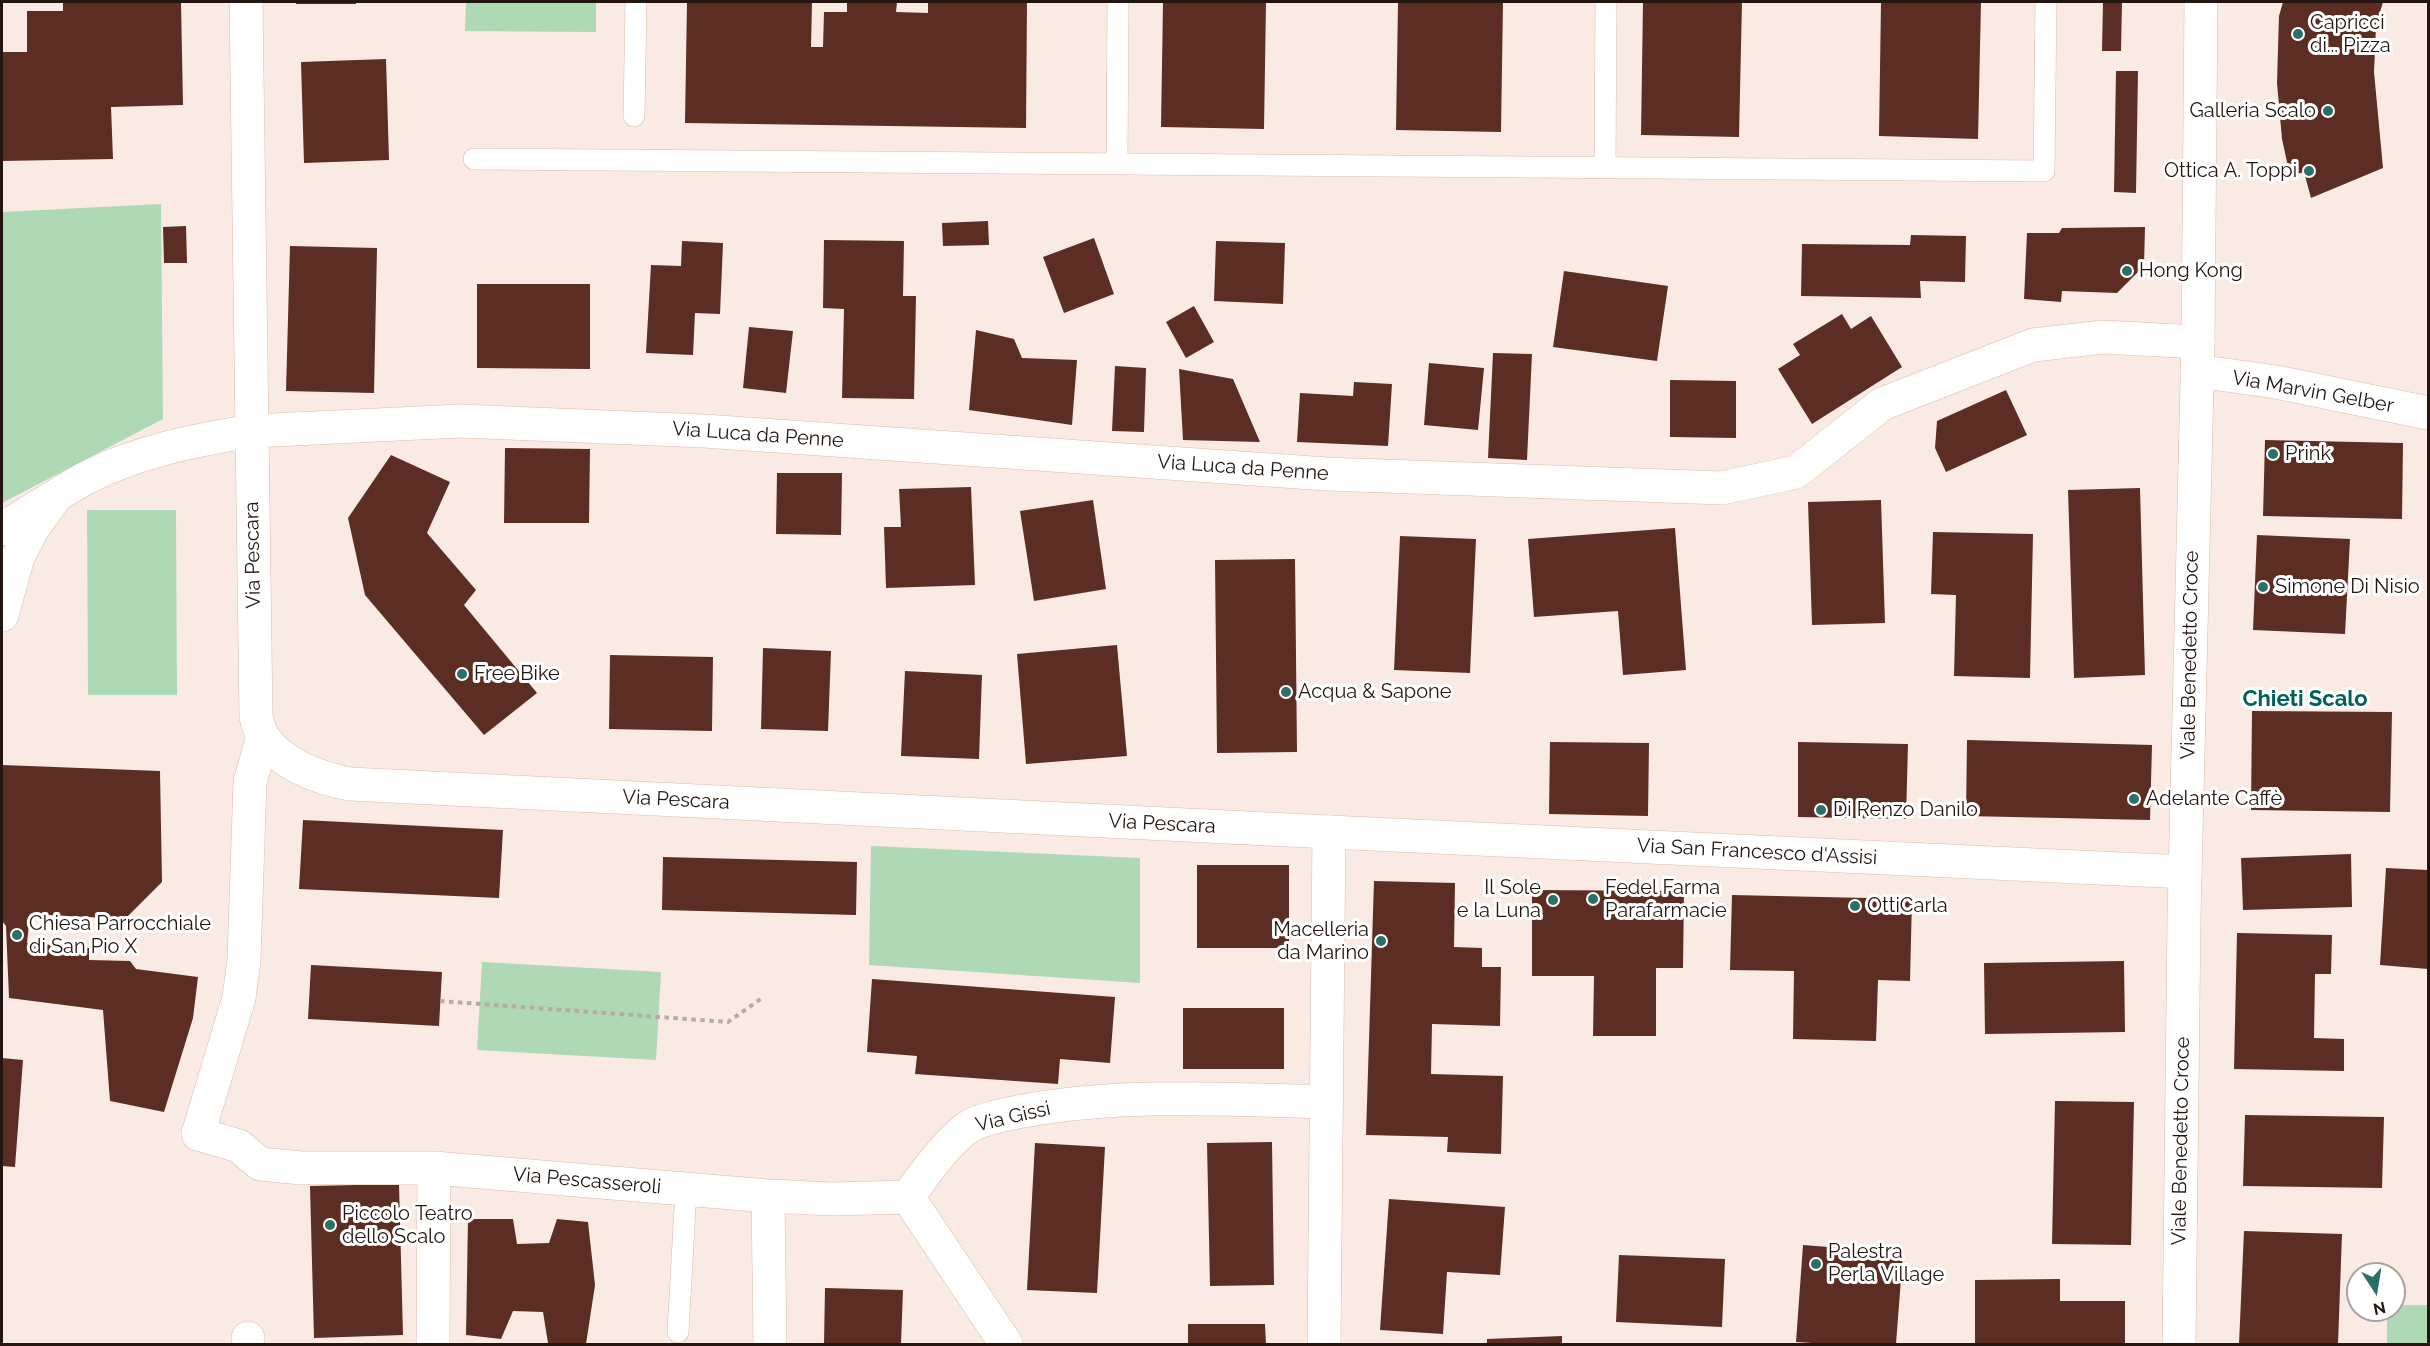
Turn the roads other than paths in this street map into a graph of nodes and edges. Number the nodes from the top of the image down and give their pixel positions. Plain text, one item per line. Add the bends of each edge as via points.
1 (246, 2) edge
2 (636, 2) edge
3 (1118, 2) edge
4 (1606, 2) edge
5 (2046, 2) edge
6 (2201, 2) edge
7 (634, 117) dead end
8 (474, 159) dead end
9 (1117, 164) junction
10 (1605, 168) junction
11 (2197, 357) junction
12 (2428, 413) edge
13 (252, 431) junction
14 (56, 496) junction
15 (2, 529) edge
16 (2, 615) edge
17 (263, 738) junction
18 (1329, 832) junction
19 (2185, 872) junction
20 (1327, 1102) junction
21 (434, 1168) junction
22 (686, 1190) junction
23 (768, 1196) junction
24 (908, 1197) junction
25 (678, 1332) dead end
26 (433, 1344) edge
27 (770, 1344) edge
28 (1006, 1344) edge
29 (1324, 1344) edge
30 (2180, 1344) edge

1 - 13 street, Via Pescara
2 - 7 lane
3 - 9 lane
4 - 10 lane
5 - 10 lane via 2044,171
6 - 11 street, Viale Benedetto Croce
8 - 9 lane
9 - 10 lane
11 - 12 street, Via Marvin Gelber via 2276,382
11 - 13 street, Via Luca da Penne via 2103,337 2033,345 1881,404 1796,472 1722,488 1327,474 704,431 460,421
11 - 19 street, Viale Benedetto Croce
13 - 14 street, Via Luca da Penne via 204,438 157,451 86,478
13 - 17 street, Via Pescara via 256,717
14 - 15 street, Via Luca da Penne
14 - 16 street via 18,556
17 - 18 street, Via Pescara via 305,771 350,784
17 - 21 street, Via Pescasseroli via 250,782 244,960 239,998 198,1134 239,1146 260,1164 302,1168
18 - 19 street, Via San Francesco d'Assisi
18 - 20 street
19 - 30 street, Viale Benedetto Croce
20 - 24 street, Via Gissi via 1160,1097 1003,1115 967,1127
20 - 29 street
21 - 22 street, Via Pescasseroli
21 - 26 street
22 - 23 street, Via Pescasseroli
22 - 25 lane
23 - 24 street, Via Pescasseroli
23 - 27 street
24 - 28 street

